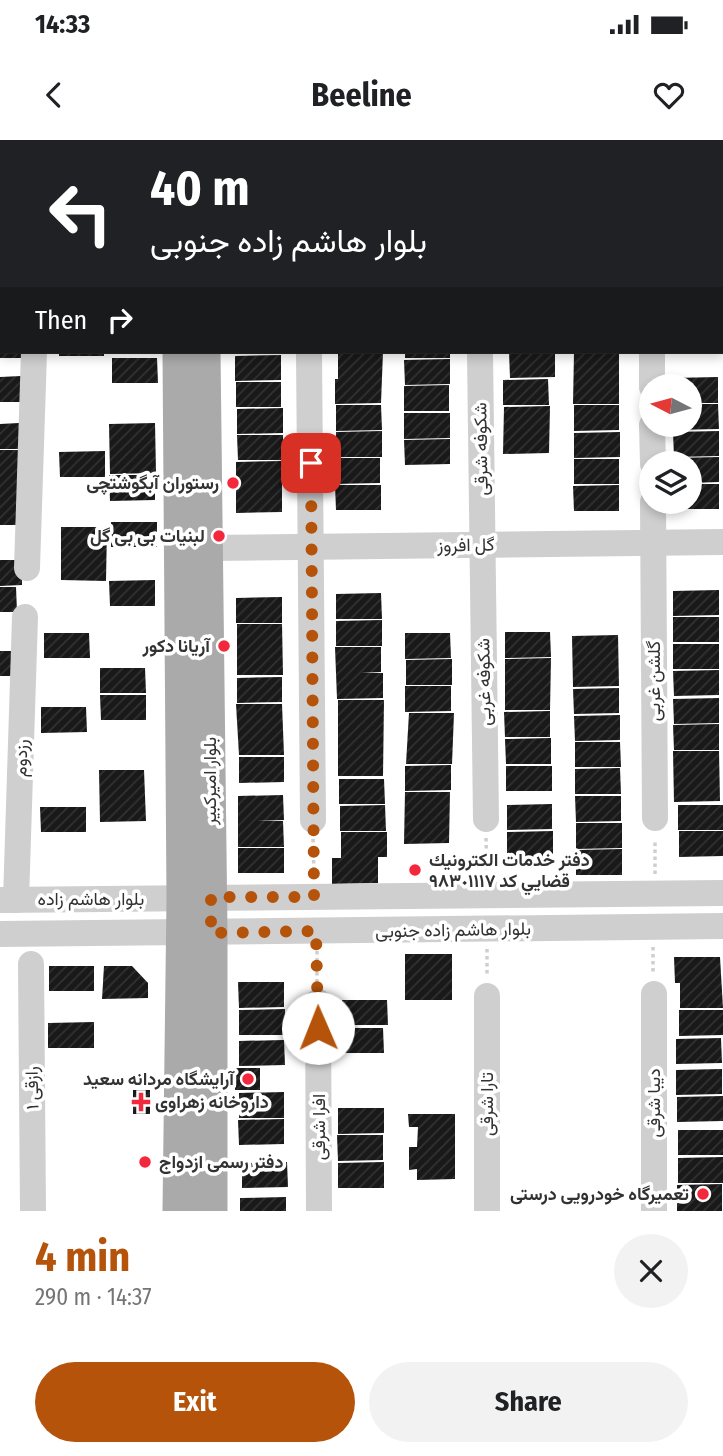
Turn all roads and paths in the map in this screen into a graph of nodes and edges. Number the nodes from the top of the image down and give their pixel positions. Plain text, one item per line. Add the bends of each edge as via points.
1 (34, 354) edge
2 (179, 354) edge
3 (204, 354) edge
4 (309, 354) edge
5 (480, 354) edge
6 (652, 354) edge
7 (652, 374) edge
8 (653, 514) edge
9 (723, 542) edge
10 (653, 544) junction
11 (482, 545) junction
12 (312, 547) junction
13 (208, 548) junction
14 (27, 568) dead end
15 (25, 617) dead end
16 (655, 818) joint
17 (486, 819) joint
18 (313, 820) joint
19 (723, 893) edge
20 (655, 894) junction
21 (487, 895) junction
22 (314, 897) junction
23 (197, 898) junction
24 (8, 900) edge
25 (723, 926) edge
26 (652, 927) junction
27 (487, 929) junction
28 (316, 931) junction
29 (197, 933) junction
30 (0, 934) edge
31 (31, 964) dead end
32 (654, 994) joint
33 (487, 996) joint
34 (318, 1002) joint
35 (33, 1211) edge
36 (179, 1211) edge
37 (211, 1211) edge
38 (319, 1211) edge
39 (487, 1211) edge
40 (654, 1211) edge

1 - 14 street
2 - 23 main road, بلوار امیرکبیر
3 - 13 main road, بلوار امیرکبیر
4 - 12 street
5 - 11 street, شکوفه شرقی
6 - 7 street
8 - 10 street, گلشن غربی
9 - 10 street, گل افروز
10 - 11 street, گل افروز
10 - 16 street, گلشن غربی
11 - 12 street, گل افروز
11 - 17 street, شکوفه غربی
12 - 13 street, گل افروز
12 - 18 street
13 - 23 main road, بلوار امیرکبیر
15 - 24 street, رزدوم
16 - 20 path
17 - 21 path
18 - 22 path
19 - 20 street, بلوار هاشم زاده جنوبی
20 - 21 street, بلوار هاشم زاده جنوبی
21 - 22 street, بلوار هاشم زاده جنوبی
22 - 23 street, بلوار هاشم زاده جنوبی
23 - 24 street, بلوار هاشم زاده
23 - 29 main road, بلوار امیرکبیر
25 - 26 street, بلوار هاشم زاده جنوبی
26 - 27 street, بلوار هاشم زاده جنوبی
26 - 32 path
27 - 28 street, بلوار هاشم زاده جنوبی
27 - 33 path
28 - 29 street, بلوار هاشم زاده جنوبی
28 - 34 path
29 - 30 street, بلوار هاشم زاده
29 - 36 main road, بلوار امیرکبیر
29 - 37 main road, بلوار امیرکبیر
31 - 35 street, رازقی ۱
32 - 40 street, دیبا شرقی
33 - 39 street, تارا شرقی
34 - 38 street, افرا شرقی

